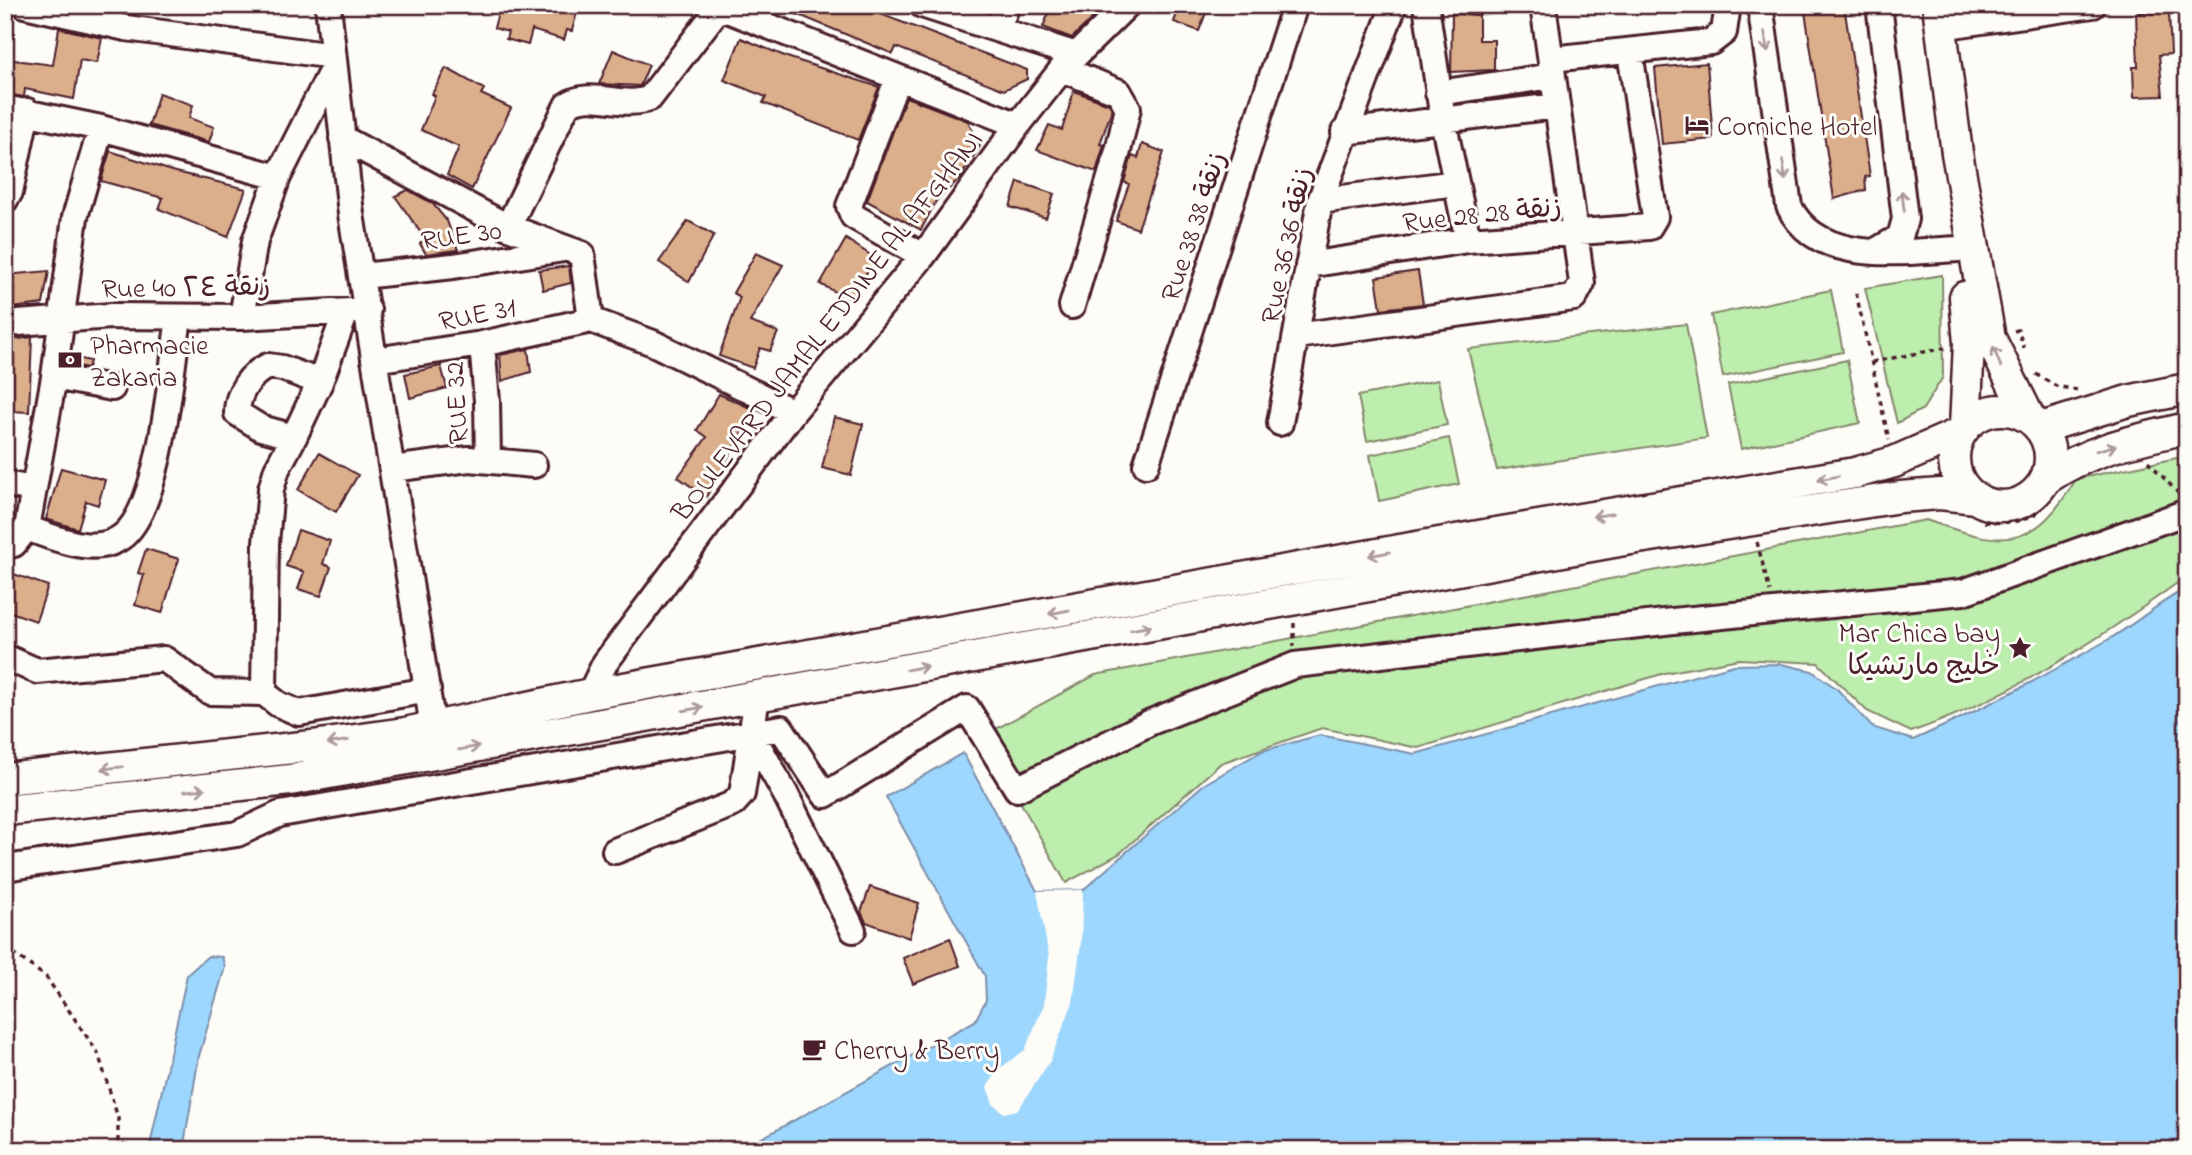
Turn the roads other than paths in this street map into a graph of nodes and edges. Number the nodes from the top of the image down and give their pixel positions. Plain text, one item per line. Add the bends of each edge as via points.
1 (25, 5) edge
2 (328, 5) edge
3 (922, 5) edge
4 (1127, 5) edge
5 (1295, 5) edge
6 (1394, 5) edge
7 (1543, 5) edge
8 (1760, 5) edge
9 (1879, 5) edge
10 (2093, 5) edge
11 (718, 6) edge
12 (1423, 6) edge
13 (73, 9) edge
14 (1935, 13) edge
15 (1728, 15) edge
16 (1003, 17) edge
17 (1630, 52) junction
18 (333, 61) junction
19 (1069, 62) junction
20 (1552, 67) junction
21 (898, 78) junction
22 (1438, 93) junction
23 (1556, 106) junction
24 (16, 109) edge
25 (1443, 120) junction
26 (1018, 125) junction
27 (101, 128) junction
28 (1344, 132) junction
29 (342, 138) junction
30 (278, 177) junction
31 (1456, 183) junction
32 (5, 200) edge
33 (1320, 201) junction
34 (508, 227) junction
35 (1574, 233) junction
36 (1468, 240) junction
37 (568, 249) junction
38 (1959, 249) junction
39 (1873, 252) junction
40 (923, 256) junction
41 (1308, 265) junction
42 (362, 276) junction
43 (1072, 306) dead end
44 (357, 311) junction
45 (242, 317) junction
46 (179, 318) junction
47 (61, 319) junction
48 (591, 320) junction
49 (5, 324) edge
50 (1296, 336) junction
51 (482, 344) junction
52 (374, 360) junction
53 (54, 377) junction
54 (320, 382) junction
55 (112, 388) dead end
56 (2187, 389) edge
57 (793, 412) junction
58 (2035, 423) junction
59 (1280, 424) dead end
60 (2187, 428) edge
61 (1963, 430) junction
62 (294, 437) junction
63 (488, 460) junction
64 (534, 465) dead end
65 (1146, 465) dead end
66 (392, 469) junction
67 (2046, 478) junction
68 (5, 484) edge
69 (34, 489) junction
70 (1976, 498) junction
71 (2187, 512) edge
72 (27, 528) junction
73 (5, 546) edge
74 (5, 657) edge
75 (428, 690) junction
76 (264, 693) junction
77 (590, 694) junction
78 (757, 697) junction
79 (433, 727) junction
80 (751, 733) junction
81 (5, 779) edge
82 (5, 810) edge
83 (615, 851) dead end
84 (5, 868) edge
85 (853, 930) dead end

1 - 13 street
2 - 18 street
3 - 16 street
4 - 19 street, BOULEVARD JAMAL EDDINE AL AFGHANI
5 - 65 street, Rue 38 زنقة 38
6 - 28 street, Rue 36 زنقة 36
7 - 20 street
8 -> 39 street via 1789,206 1795,219 1813,235
39 -> 9 street via 1900,237 1905,219
10 - 14 street
11 - 21 street
11 - 34 street via 650,98 639,103 579,98 567,104
12 - 22 street
13 - 18 street via 137,29
14 - 38 main road
58 -> 14 main road via 1990,338
15 - 17 street via 1719,38 1712,42
16 - 19 street
17 - 20 street
17 - 35 street, Rue 28 زنقة 28 via 1655,216 1645,230
18 - 29 street
18 - 30 street
19 - 26 street, BOULEVARD JAMAL EDDINE AL AFGHANI
19 - 43 street via 1119,92 1128,108
20 - 22 street
20 - 23 street
21 - 26 street
21 - 40 street via 849,206 853,216
22 - 25 street
23 - 25 street
23 - 35 street
24 - 27 street
24 - 32 street via 10,192
25 - 28 street
25 - 31 street
26 - 40 street, BOULEVARD JAMAL EDDINE AL AFGHANI
27 - 30 street
27 - 47 street via 75,217
28 - 33 street, Rue 36 زنقة 36
29 - 34 street
29 - 42 street
30 - 45 street via 255,242
31 - 33 street
31 - 36 street
33 - 41 street, Rue 36 زنقة 36
34 - 37 street
35 - 36 street, Rue 28 زنقة 28
35 - 50 street via 1582,282 1574,298
36 - 41 street, Rue 28 زنقة 28
37 - 42 street, RUE 30
37 - 48 street via 584,256
38 - 39 street
38 - 61 main road via 1969,343
40 - 57 street, BOULEVARD JAMAL EDDINE AL AFGHANI
41 - 50 street, Rue 36 زنقة 36
42 - 44 street
44 - 45 street, Rue 40 زنقة ٢٤
44 - 52 street
44 - 54 street
45 - 46 street, Rue 40 زنقة ٢٤
46 - 47 street, Rue 40 زنقة ٢٤
46 - 72 street via 154,474 143,507 124,535 96,545 68,543
47 - 49 street, Rue 40 زنقة ٢٤
47 - 53 street
48 - 51 street, RUE 31
48 - 57 street via 653,343
50 - 59 street, Rue 36 زنقة 36
51 - 52 street, RUE 31
51 - 63 street, RUE 32
52 - 66 street
53 - 55 street
53 - 69 street
54 - 62 street
54 - 62 street via 268,366 253,376 241,393 237,404 240,418
56 - 58 main road
57 - 77 street, BOULEVARD JAMAL EDDINE AL AFGHANI via 605,663
58 - 61 main road via 2016,411 1988,411
58 - 67 main road via 2049,444 2051,462
67 -> 60 main road via 2099,449
61 - 70 main road via 1954,451 1955,469
61 -> 77 main road via 1894,463 1855,473
62 - 76 street via 271,489
63 - 64 street
63 - 66 street
66 - 75 street
67 - 70 main road via 2037,492 2007,506
68 - 69 street
69 - 72 street
78 -> 70 main road via 1619,541 1900,497 1940,494
71 - 80 street via 1963,592 1295,665 1151,722 1017,789 967,708 825,795 781,728
72 - 73 street via 14,544
74 - 76 street via 37,671 164,659 210,692
75 - 76 street via 299,713
75 - 79 street
77 - 79 main road
78 - 80 street
82 -> 78 main road via 290,780
79 -> 81 main road via 301,747
80 - 83 street via 742,794 733,804
80 - 84 street via 280,814 237,834
80 - 85 street

